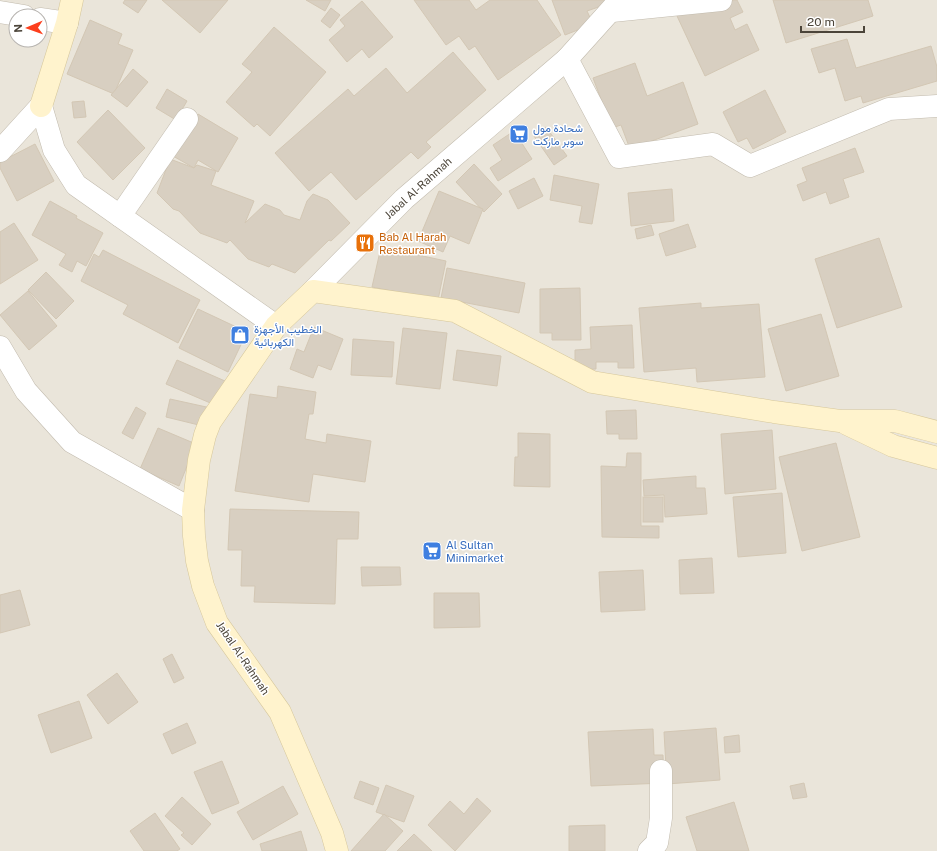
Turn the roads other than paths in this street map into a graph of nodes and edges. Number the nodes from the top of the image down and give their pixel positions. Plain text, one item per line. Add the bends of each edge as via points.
1 (72, 0) edge
2 (721, 0) edge
3 (616, 5) edge
4 (48, 20) edge
5 (67, 23) junction
6 (567, 59) junction
7 (41, 106) junction
8 (937, 106) edge
9 (187, 119) dead end
10 (0, 151) edge
11 (120, 216) junction
12 (313, 291) junction
13 (276, 326) junction
14 (0, 347) edge
15 (840, 421) junction
16 (937, 432) edge
17 (937, 458) edge
18 (193, 510) junction
19 (661, 771) dead end
20 (338, 851) edge
21 (649, 851) edge

1 - 5 main road
2 - 3 street
3 - 6 street, Jabal Al-Rahmah
4 - 5 street
5 - 7 main road
6 - 8 street via 619,157 713,144 750,166 889,109
6 - 12 street, Jabal Al-Rahmah via 404,199
7 - 10 street
7 - 11 street via 54,150 76,185
9 - 11 street
11 - 13 street
12 - 13 main road, Jabal Al-Rahmah
12 - 15 main road via 456,311 592,382
13 - 18 main road, Jabal Al-Rahmah via 210,422 199,460
14 - 18 street via 26,391 72,442
15 - 16 main road via 895,422
15 - 17 main road via 893,446
18 - 20 main road, Jabal Al-Rahmah via 197,561 217,623 280,712
19 - 21 street via 661,818 657,842

